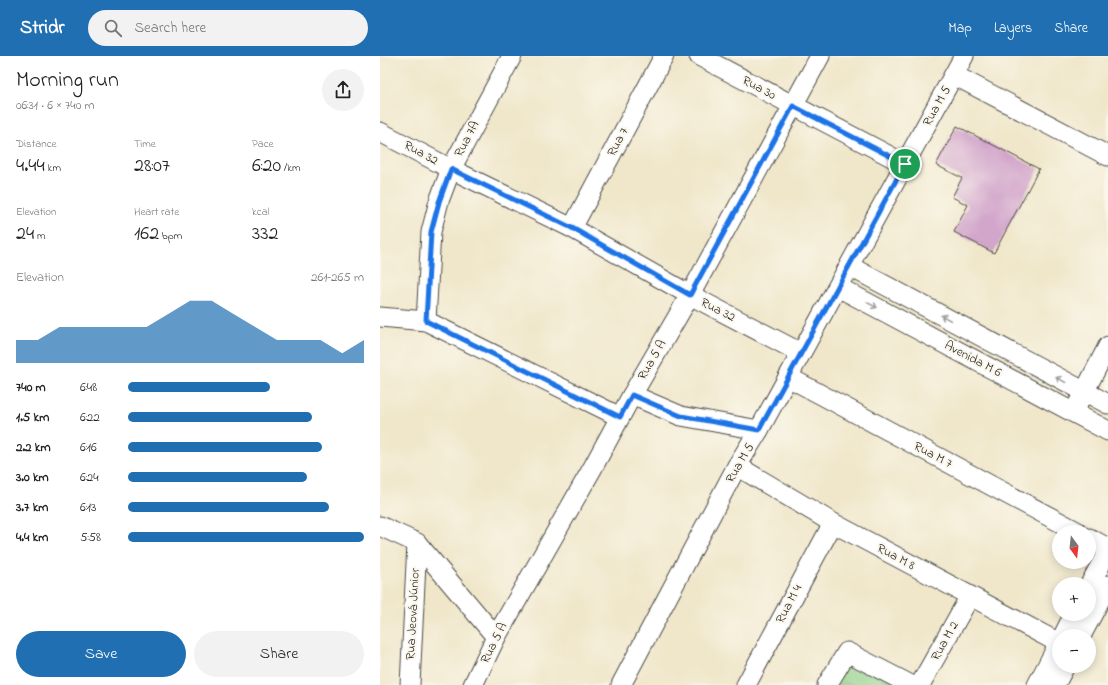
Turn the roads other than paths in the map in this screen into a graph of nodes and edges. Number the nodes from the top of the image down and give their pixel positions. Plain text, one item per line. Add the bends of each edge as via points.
1 (512, 56) edge
2 (664, 56) edge
3 (699, 56) edge
4 (820, 56) edge
5 (964, 56) edge
6 (954, 75) junction
7 (793, 106) junction
8 (380, 132) edge
9 (1108, 156) edge
10 (905, 164) junction
11 (451, 169) junction
12 (572, 228) junction
13 (849, 266) junction
14 (838, 287) junction
15 (690, 295) junction
16 (380, 317) edge
17 (426, 321) junction
18 (1108, 346) edge
19 (801, 353) junction
20 (788, 377) junction
21 (1084, 392) junction
22 (632, 395) junction
23 (1107, 402) edge
24 (1073, 412) junction
25 (620, 417) junction
26 (1102, 427) edge
27 (759, 430) junction
28 (737, 466) junction
29 (832, 523) junction
30 (1065, 525) edge
31 (380, 526) edge
32 (1096, 542) edge
33 (417, 543) junction
34 (1108, 550) edge
35 (1094, 577) edge
36 (1108, 584) edge
37 (970, 596) junction
38 (1096, 600) edge
39 (496, 637) junction
40 (1052, 639) edge
41 (1052, 656) edge
42 (1061, 673) edge
43 (410, 685) edge
44 (474, 685) edge
45 (621, 685) edge
46 (746, 685) edge
47 (827, 685) edge
48 (911, 685) edge
49 (920, 685) edge
50 (1037, 685) edge
51 (1055, 685) edge

1 - 11 street, Rua 7A
2 - 12 street, Rua 7
3 - 7 street, Rua 30
4 - 7 street, Rua 5 A
5 - 6 street, Rua M 5
6 - 9 street
6 - 10 street, Rua M 5
7 - 10 street, Rua 30
7 - 15 street, Rua 5 A
8 - 11 street, Rua 32
10 - 13 street, Rua M 5
11 - 12 street, Rua 32
11 - 17 street, Rua 7A via 431,232
12 - 15 street, Rua 32
13 - 14 street, Rua M 5
21 -> 13 street, Avenida M 6
14 - 19 street, Rua M 5
14 -> 24 street, Avenida M 6
15 - 19 street, Rua 32
15 - 22 street, Rua 5 A
16 - 17 street
17 - 25 street
18 - 21 street
19 - 20 street, Rua M 5
20 - 27 street, Rua M 5
20 - 30 street, Rua M 7
21 - 23 street, Avenida M 6
21 - 24 street
22 - 25 street, Rua 5 A
22 - 27 street via 681,416
23 - 26 street
24 - 26 street, Avenida M 6
25 - 39 street, Rua 5 A
27 - 28 street, Rua M 5
28 - 29 street, Rua M 8
28 - 45 street, Rua M 5
29 - 37 street, Rua M 8
29 - 46 street, Rua M 4
31 - 33 street
32 - 34 street
33 - 39 street
33 - 43 street, Rua Jeová Júnior
34 - 35 street
36 - 38 street
37 - 40 street, Rua M 8
37 - 49 street, Rua M 2
39 - 44 street, Rua 5 A
41 - 50 street
42 - 51 street
47 - 48 street via 846,652

